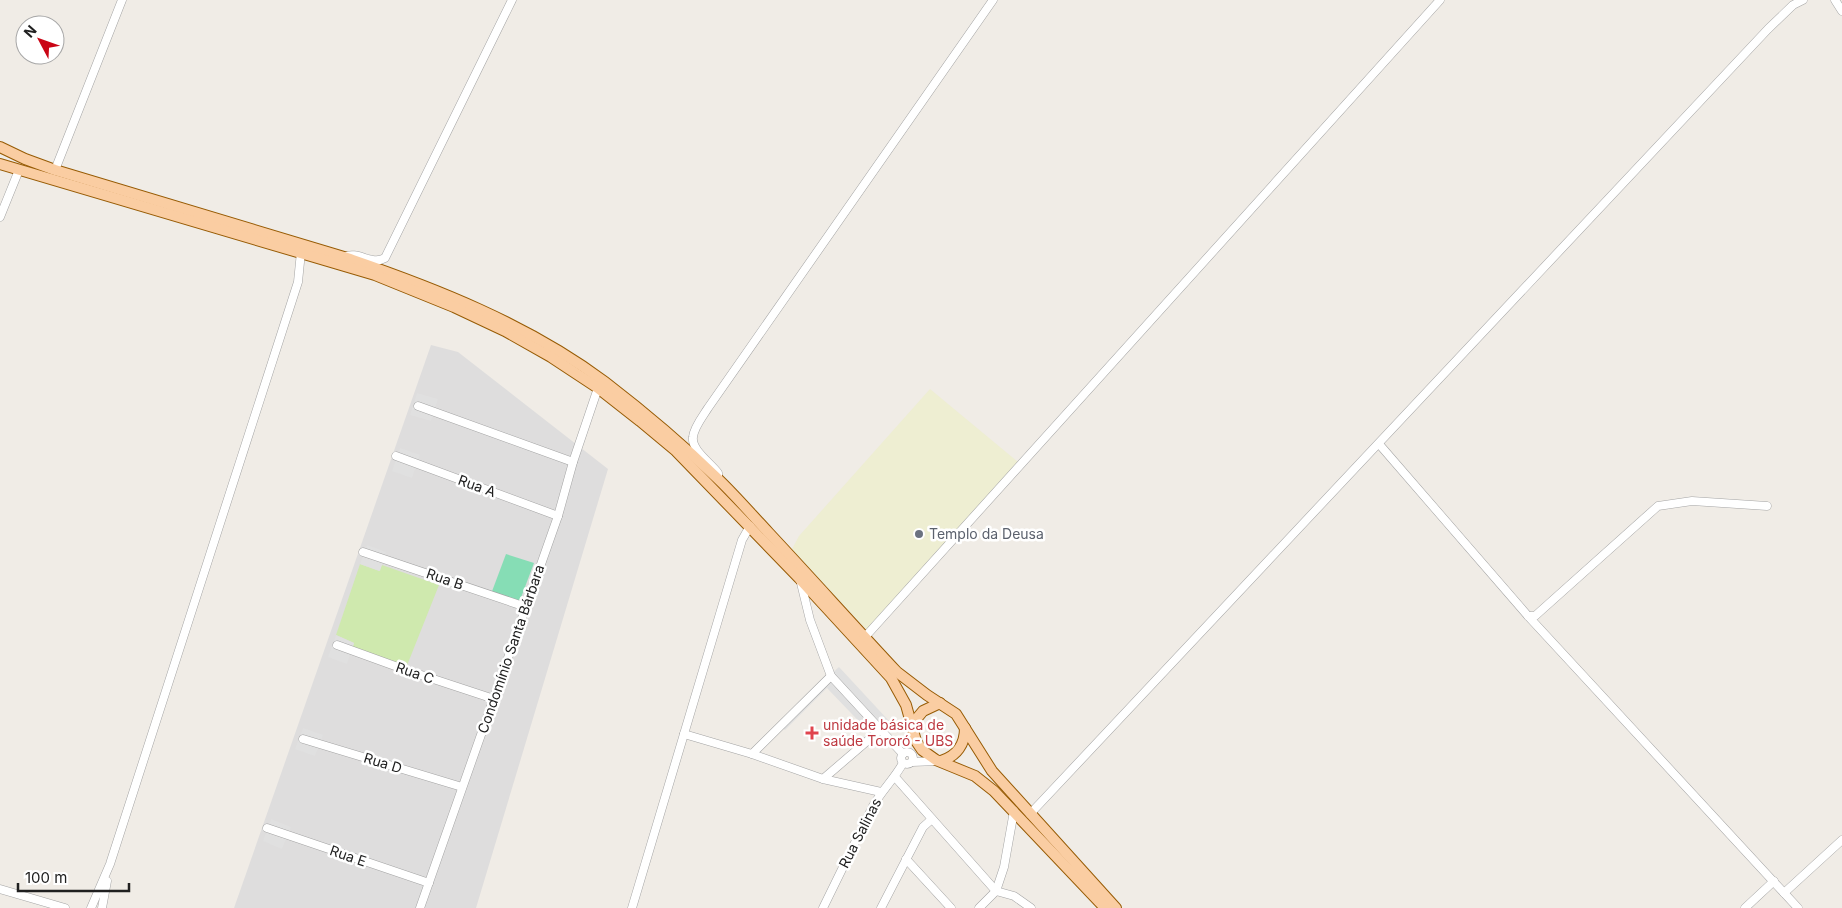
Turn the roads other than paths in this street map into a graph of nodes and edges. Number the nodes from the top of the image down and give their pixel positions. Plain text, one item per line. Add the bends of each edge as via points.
1 (122, 0) edge
2 (512, 0) edge
3 (993, 0) edge
4 (1440, 0) edge
5 (1803, 0) edge
6 (1835, 0) edge
7 (1842, 11) edge
8 (0, 147) edge
9 (0, 164) edge
10 (19, 170) junction
11 (55, 170) junction
12 (0, 217) edge
13 (301, 252) junction
14 (344, 257) junction
15 (598, 388) junction
16 (418, 406) dead end
17 (1379, 444) junction
18 (396, 456) dead end
19 (573, 462) junction
20 (718, 478) junction
21 (1767, 506) dead end
22 (558, 516) junction
23 (750, 526) junction
24 (363, 552) dead end
25 (800, 578) junction
26 (526, 607) junction
27 (1528, 616) junction
28 (865, 637) junction
29 (337, 645) dead end
30 (831, 676) junction
31 (494, 699) junction
32 (940, 703) junction
33 (913, 723) junction
34 (965, 728) junction
35 (880, 730) junction
36 (684, 734) junction
37 (914, 735) junction
38 (303, 740) dead end
39 (905, 753) junction
40 (752, 754) junction
41 (941, 761) junction
42 (912, 762) junction
43 (903, 763) junction
44 (895, 778) junction
45 (822, 779) junction
46 (462, 787) junction
47 (881, 792) junction
48 (1014, 812) junction
49 (1030, 814) junction
50 (932, 819) junction
51 (267, 828) dead end
52 (1842, 840) edge
53 (906, 859) junction
54 (110, 864) junction
55 (1774, 881) junction
56 (429, 883) junction
57 (0, 889) edge
58 (996, 891) junction
59 (1784, 893) junction
60 (64, 908) edge
61 (91, 908) edge
62 (102, 908) edge
63 (420, 908) edge
64 (632, 908) edge
65 (824, 908) edge
66 (881, 908) edge
67 (951, 908) edge
68 (979, 908) edge
69 (1031, 908) edge
70 (1105, 908) edge
71 (1116, 908) edge
72 (1745, 908) edge
73 (1798, 908) edge

1 - 11 street
2 - 14 street via 385,258 375,261 349,254
3 - 20 street via 708,408 695,431 693,442 718,473
4 - 28 street
5 - 17 street via 1793,5 1768,29
6 - 7 street
8 - 11 main road
9 - 10 main road
10 - 12 street
10 - 13 main road
11 - 14 main road
13 - 15 main road via 375,275 454,307 505,331
13 - 54 street via 298,282
14 - 20 main road via 456,299 506,322 556,351 645,413
15 - 19 street, Condomínio Santa Bárbara
15 - 23 main road via 676,451
16 - 19 street
17 - 27 street
17 - 49 street
18 - 22 street, Rua A
19 - 22 street, Condomínio Santa Bárbara
20 - 28 main road
21 - 27 street via 1692,501 1658,506 1535,616
22 - 26 street, Condomínio Santa Bárbara
23 - 25 main road
23 - 36 street via 742,540
24 - 26 street, Rua B
25 - 30 street via 810,620
25 - 33 main road via 891,678
26 - 31 street, Condomínio Santa Bárbara
27 - 55 street
28 - 32 main road via 897,672
29 - 31 street, Rua C
30 - 35 street
30 - 40 street
31 - 46 street, Condomínio Santa Bárbara
32 - 33 main road via 923,712
32 - 34 main road via 956,714
33 - 37 main road
34 - 41 main road via 960,749
34 - 49 main road via 992,771
35 - 39 street
35 - 45 street
36 - 40 street
36 - 64 street
37 - 39 street
37 - 41 main road via 922,750
38 - 46 street, Rua D
39 - 42 street via 913,755
39 - 43 street via 901,758
40 - 45 street
41 - 42 street
41 - 48 main road via 984,782
42 - 43 street
43 - 44 street, Rua Salinas
44 - 47 street, Rua Salinas
44 - 50 street
45 - 47 street
46 - 56 street, Condomínio Santa Bárbara
47 - 65 street, Rua Salinas
48 - 58 street
48 - 70 main road
49 - 71 main road
50 - 53 street via 923,827
50 - 58 street
51 - 56 street, Rua E
52 - 59 street
53 - 66 street
53 - 67 street
54 - 61 street
54 - 62 street
55 - 59 street
55 - 72 street
56 - 63 street, Condomínio Santa Bárbara
57 - 60 street
58 - 68 street
58 - 69 street via 1014,896
59 - 73 street

